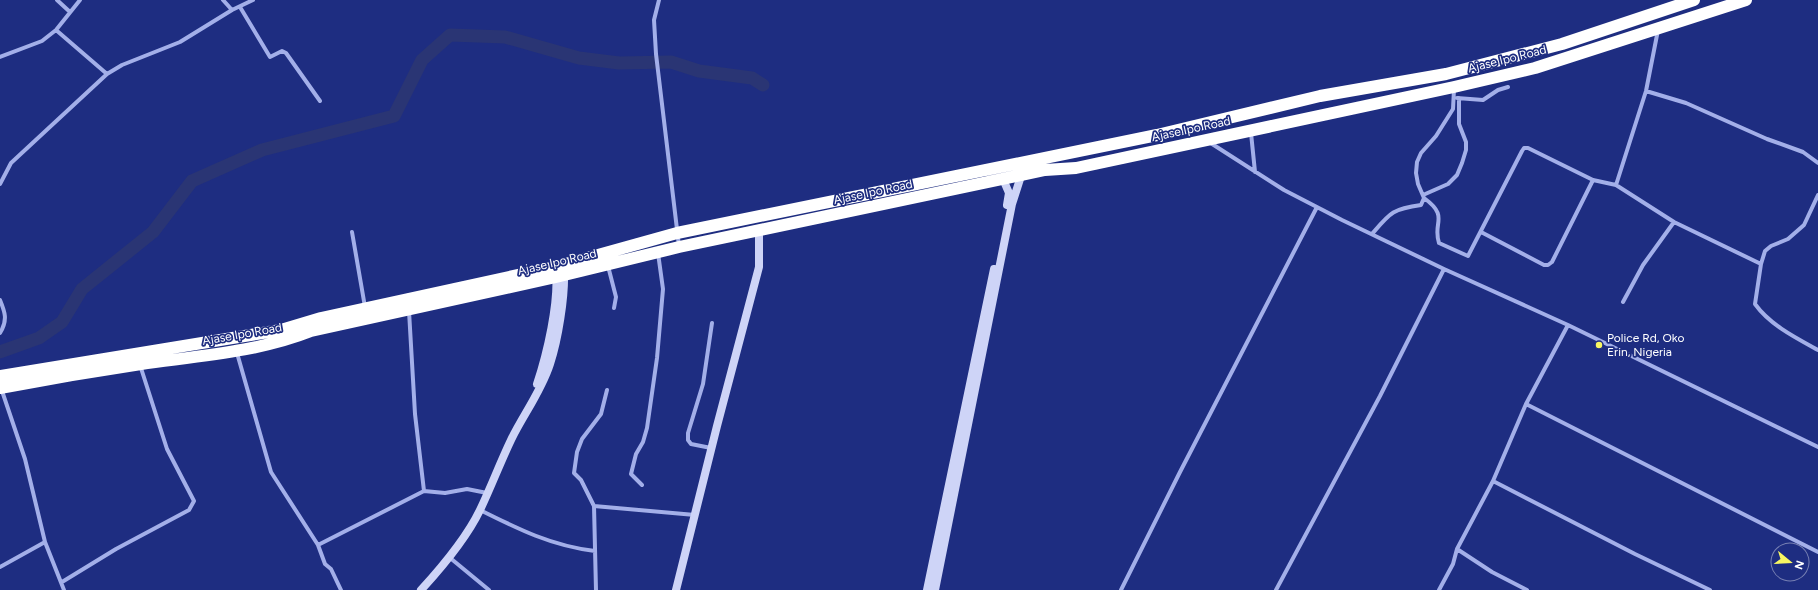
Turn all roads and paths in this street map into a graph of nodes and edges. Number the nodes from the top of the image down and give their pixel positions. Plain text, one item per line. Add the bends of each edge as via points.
1 (57, 0) edge
2 (80, 0) edge
3 (223, 0) edge
4 (253, 0) edge
5 (659, 0) edge
6 (1694, 0) edge
7 (1746, 0) edge
8 (240, 7) junction
9 (232, 10) junction
10 (70, 12) junction
11 (1658, 28) junction
12 (56, 30) junction
13 (1541, 50) junction
14 (0, 57) edge
15 (1546, 65) junction
16 (107, 74) junction
17 (1508, 87) dead end
18 (1646, 91) junction
19 (1456, 94) junction
20 (320, 101) dead end
21 (1251, 131) junction
22 (1207, 140) junction
23 (1818, 163) edge
24 (1256, 172) junction
25 (1022, 176) junction
26 (1003, 179) junction
27 (1593, 180) junction
28 (0, 184) edge
29 (1616, 185) junction
30 (1818, 195) edge
31 (1424, 196) junction
32 (1317, 207) junction
33 (1674, 222) junction
34 (759, 230) junction
35 (352, 232) dead end
36 (1481, 232) junction
37 (677, 233) junction
38 (1372, 234) junction
39 (680, 247) junction
40 (658, 252) junction
41 (608, 264) junction
42 (1761, 264) junction
43 (1444, 269) junction
44 (560, 271) junction
45 (0, 300) edge
46 (1623, 302) dead end
47 (614, 308) dead end
48 (365, 310) junction
49 (409, 310) junction
50 (712, 323) dead end
51 (1568, 325) junction
52 (0, 332) edge
53 (236, 350) junction
54 (1818, 350) edge
55 (174, 354) junction
56 (140, 364) junction
57 (0, 384) edge
58 (606, 390) dead end
59 (1526, 404) junction
60 (1818, 447) edge
61 (711, 448) junction
62 (1493, 481) junction
63 (642, 486) dead end
64 (424, 491) junction
65 (487, 493) junction
66 (594, 506) junction
67 (480, 510) junction
68 (695, 515) junction
69 (45, 542) junction
70 (318, 545) junction
71 (1457, 549) junction
72 (595, 551) junction
73 (1818, 552) edge
74 (449, 557) junction
75 (0, 567) edge
76 (62, 582) junction
77 (64, 590) edge
78 (341, 590) edge
79 (421, 590) edge
80 (489, 590) edge
81 (596, 590) edge
82 (676, 590) edge
83 (926, 590) edge
84 (935, 590) edge
85 (1121, 590) edge
86 (1276, 590) edge
87 (1439, 590) edge
88 (1527, 590) edge
89 (1710, 590) edge

1 - 10 street
2 - 10 street
3 - 9 street
4 - 8 street
5 - 37 street via 654,20 657,69
6 - 13 highway, Ajase Ipo Road
7 - 11 highway, Ajase Ipo Road
8 - 9 street
8 - 20 street via 270,57 282,51 286,53
9 - 16 street via 180,42 122,65
10 - 12 street
11 - 15 highway, Ajase Ipo Road
11 - 18 street
12 - 14 street via 42,41
12 - 16 street
13 - 15 highway
13 - 37 highway, Ajase Ipo Road via 1446,74 1320,96 1157,135
15 - 19 highway, Ajase Ipo Road
16 - 28 street via 10,163
17 - 19 street via 1483,100
18 - 23 street via 1686,103 1803,152
18 - 29 street
19 - 21 highway, Ajase Ipo Road
19 - 31 street via 1450,116 1417,162 1418,184
19 - 31 street via 1460,124 1466,142 1462,163 1457,175 1448,184
21 - 22 highway, Ajase Ipo Road
21 - 24 street
22 - 24 street
22 - 25 highway, Ajase Ipo Road via 1076,168 1045,170
24 - 32 street
25 - 26 highway, Ajase Ipo Road
25 - 84 street via 1012,204
26 - 34 highway, Ajase Ipo Road
26 - 83 street via 1009,193 1007,208
27 - 29 street
27 - 36 street via 1524,148
27 - 36 street via 1552,262 1548,265
29 - 33 street
30 - 42 street via 1804,225 1788,240 1765,251
31 - 36 street via 1434,205 1440,219 1440,243 1468,256
31 - 38 street via 1421,206 1388,214
32 - 38 street
32 - 85 street
33 - 42 street
33 - 46 street via 1643,265
34 - 39 highway, Ajase Ipo Road
34 - 61 street via 759,267
35 - 48 street
37 - 39 street
37 - 44 highway, Ajase Ipo Road
38 - 43 street
39 - 40 highway, Ajase Ipo Road
40 - 41 highway, Ajase Ipo Road
40 - 63 street via 663,289 657,358 647,428 631,474
41 - 44 highway, Ajase Ipo Road
41 - 47 street via 616,297
42 - 54 street via 1755,304 1780,329
43 - 51 street
43 - 86 street via 1380,396
44 - 48 highway, Ajase Ipo Road
44 - 49 highway, Ajase Ipo Road
44 - 65 street via 548,342 528,412 512,438
45 - 52 street via 6,315 5,324
48 - 55 highway, Ajase Ipo Road via 321,318 282,330
49 - 53 highway, Ajase Ipo Road
49 - 64 street via 415,414
50 - 61 street via 703,384 688,433 688,440 692,444
51 - 59 street
51 - 60 street
53 - 55 highway, Ajase Ipo Road
53 - 70 street via 271,472
55 - 56 highway, Ajase Ipo Road
55 - 57 highway, Ajase Ipo Road
56 - 57 highway, Ajase Ipo Road
56 - 76 street via 167,449 194,501 189,510 116,549
57 - 69 street via 25,459
58 - 66 street via 601,414 582,439 574,464 574,473 581,480
59 - 62 street
59 - 73 street
61 - 68 street
62 - 71 street
62 - 89 street
64 - 65 street via 445,493 467,489
64 - 70 street
65 - 67 street
66 - 68 street
66 - 72 street
67 - 72 street via 525,533 572,548
67 - 74 street
68 - 82 street
69 - 75 street
69 - 76 street
70 - 78 street via 325,564 331,569
71 - 87 street via 1453,564
71 - 88 street via 1492,572
72 - 81 street
74 - 79 street
74 - 80 street
76 - 77 street

